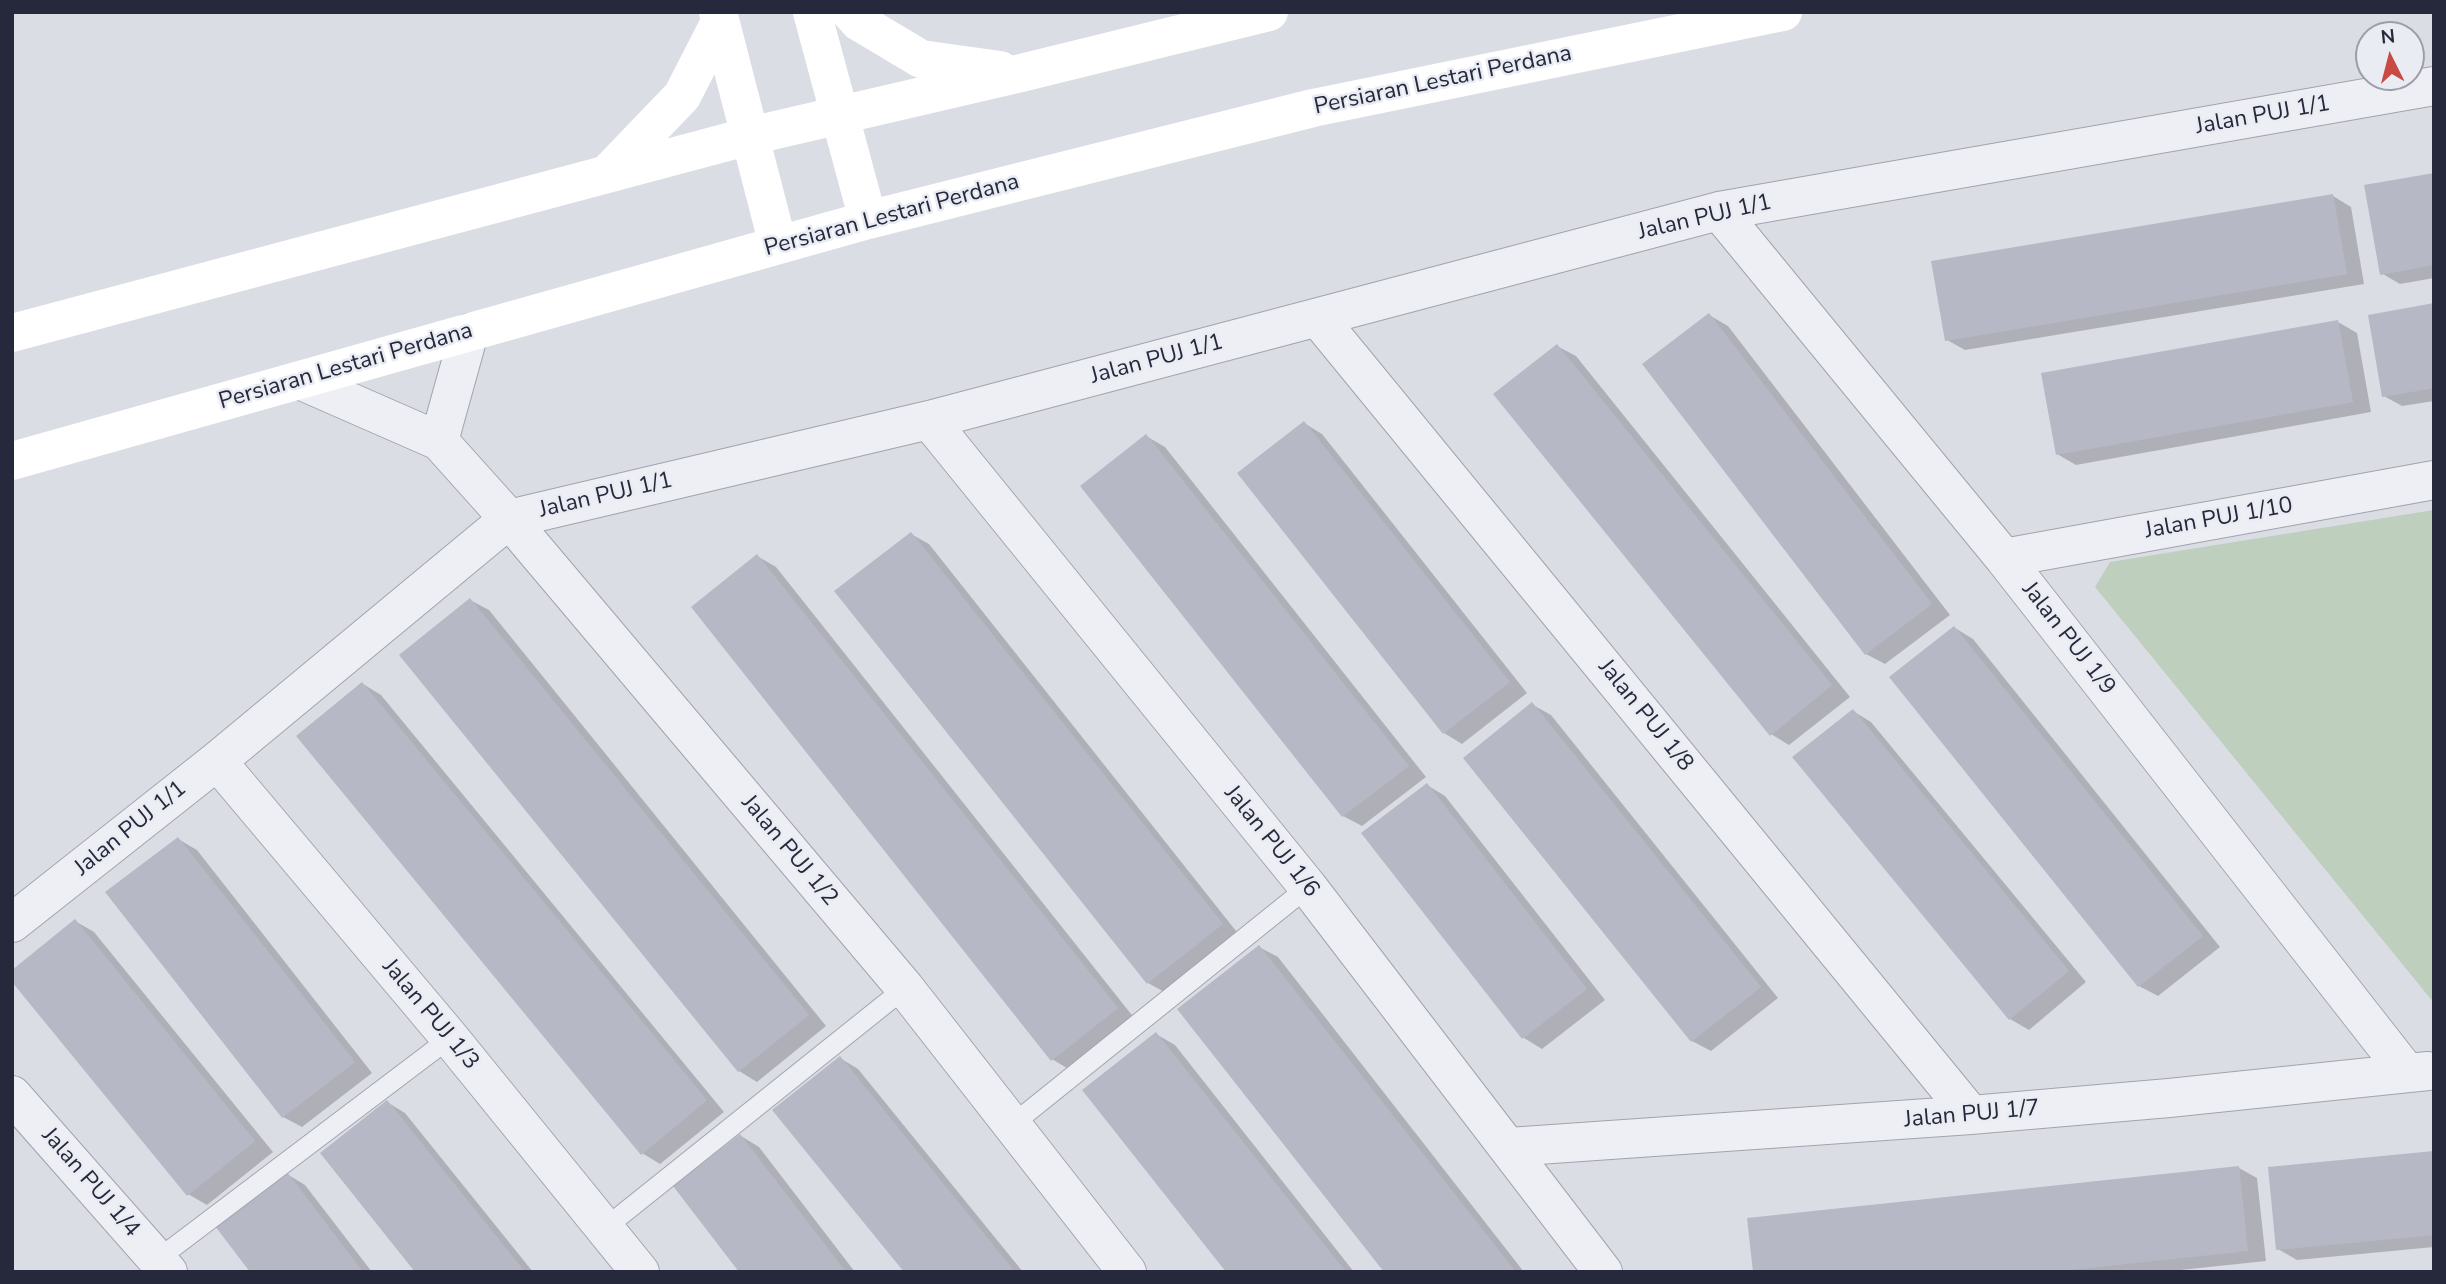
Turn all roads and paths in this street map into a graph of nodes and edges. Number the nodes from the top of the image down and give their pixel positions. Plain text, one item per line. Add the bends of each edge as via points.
1 (812, 12) edge
2 (850, 12) edge
3 (1269, 12) edge
4 (1783, 12) edge
5 (719, 17) edge
6 (1021, 73) junction
7 (2434, 86) edge
8 (840, 116) junction
9 (750, 136) junction
10 (607, 174) junction
11 (1719, 211) junction
12 (869, 220) junction
13 (778, 245) junction
14 (1318, 318) junction
15 (469, 332) junction
16 (12, 333) edge
17 (302, 381) junction
18 (929, 420) junction
19 (439, 441) junction
20 (12, 461) edge
21 (2434, 480) edge
22 (509, 519) junction
23 (2004, 558) junction
24 (217, 761) junction
25 (1308, 887) junction
26 (12, 923) edge
27 (905, 988) junction
28 (450, 1038) junction
29 (2421, 1072) edge
30 (12, 1095) edge
31 (1971, 1115) junction
32 (1013, 1124) junction
33 (1509, 1147) junction
34 (605, 1228) junction
35 (163, 1266) edge
36 (640, 1272) edge
37 (1127, 1272) edge
38 (1603, 1272) edge

1 - 8 main road
2 - 6 main road via 921,59
3 - 6 main road
4 - 12 main road, Persiaran Lestari Perdana via 1313,107
5 - 9 main road
5 - 10 main road via 682,96
6 - 8 main road
7 - 11 street, Jalan PUJ 1/1
8 - 9 main road
8 - 12 main road
9 - 10 main road
9 - 13 main road
10 - 16 main road
11 - 14 street, Jalan PUJ 1/1
11 - 23 street, Jalan PUJ 1/9
12 - 13 main road, Persiaran Lestari Perdana
13 - 15 main road, Persiaran Lestari Perdana
14 - 18 street, Jalan PUJ 1/1
14 - 31 street, Jalan PUJ 1/8
15 - 17 main road, Persiaran Lestari Perdana
15 - 19 street
17 - 19 street, Jalan PUJ 1/2
17 - 20 main road, Persiaran Lestari Perdana
18 - 22 street, Jalan PUJ 1/1
18 - 25 street, Jalan PUJ 1/6
19 - 22 street, Jalan PUJ 1/2
21 - 23 street, Jalan PUJ 1/10
22 - 24 street, Jalan PUJ 1/1
22 - 27 street, Jalan PUJ 1/2
23 - 29 street, Jalan PUJ 1/9
24 - 26 street, Jalan PUJ 1/1
24 - 28 street, Jalan PUJ 1/3
25 - 32 lane
25 - 33 street, Jalan PUJ 1/6
27 - 32 street, Jalan PUJ 1/2
27 - 34 lane
28 - 34 street, Jalan PUJ 1/3
28 - 35 lane
29 - 31 street, Jalan PUJ 1/7
30 - 35 street, Jalan PUJ 1/4
31 - 33 street, Jalan PUJ 1/7
32 - 37 street, Jalan PUJ 1/2
33 - 38 street, Jalan PUJ 1/6
34 - 36 street, Jalan PUJ 1/3

